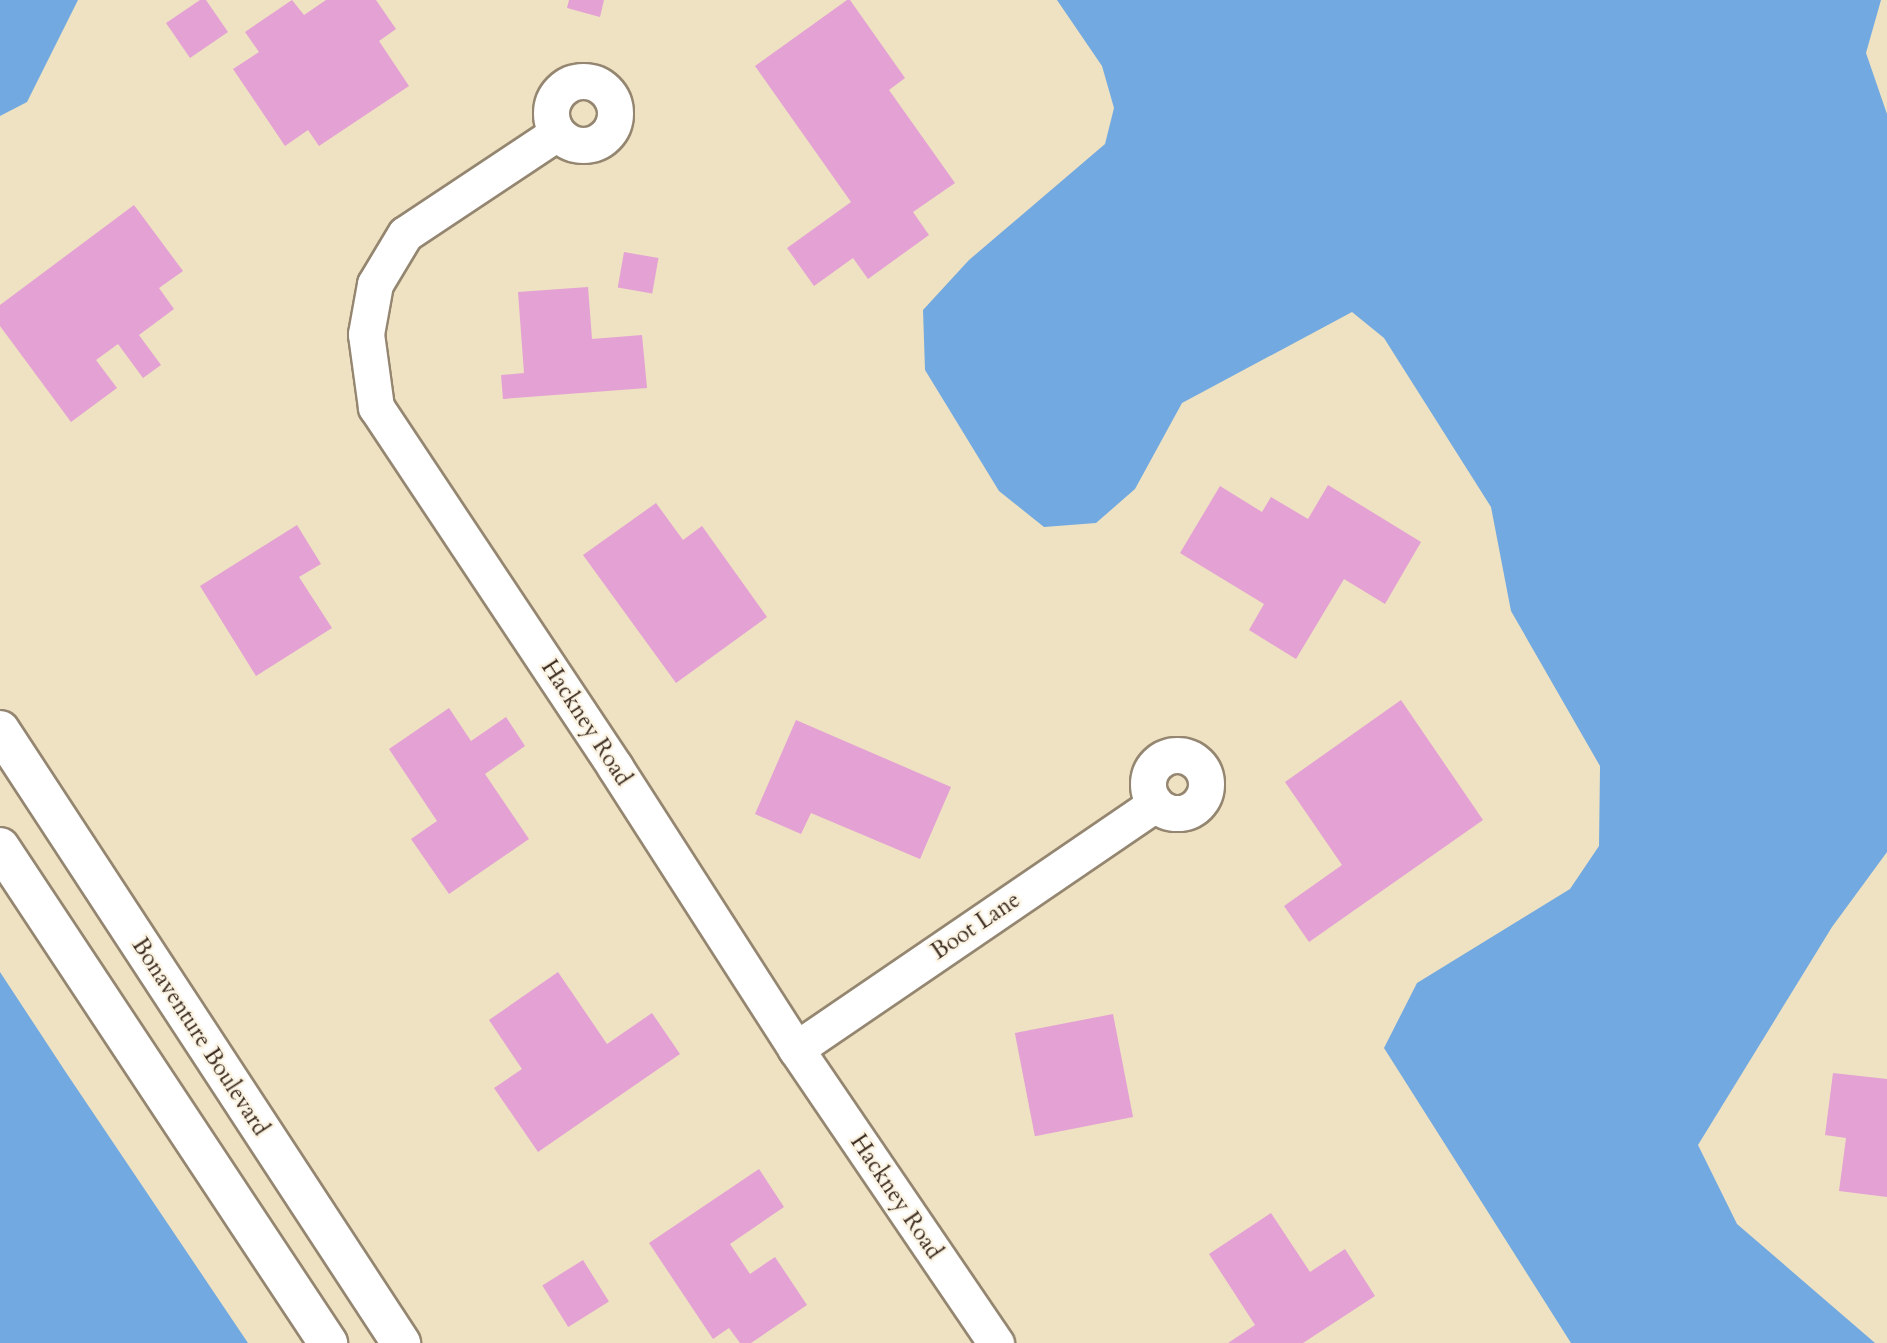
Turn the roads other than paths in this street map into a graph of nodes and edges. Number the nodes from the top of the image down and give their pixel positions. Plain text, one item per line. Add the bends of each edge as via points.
1 (557, 133) dead end
2 (0, 730) edge
3 (1155, 804) dead end
4 (0, 847) edge
5 (796, 1049) junction
6 (327, 1343) edge
7 (401, 1343) edge
8 (996, 1343) edge

1 - 5 street, Hackney Road via 405,234 375,284 366,334 376,407
2 - 7 main road, Bonaventure Boulevard
3 - 5 street, Boot Lane
4 - 6 main road
5 - 8 street, Hackney Road

